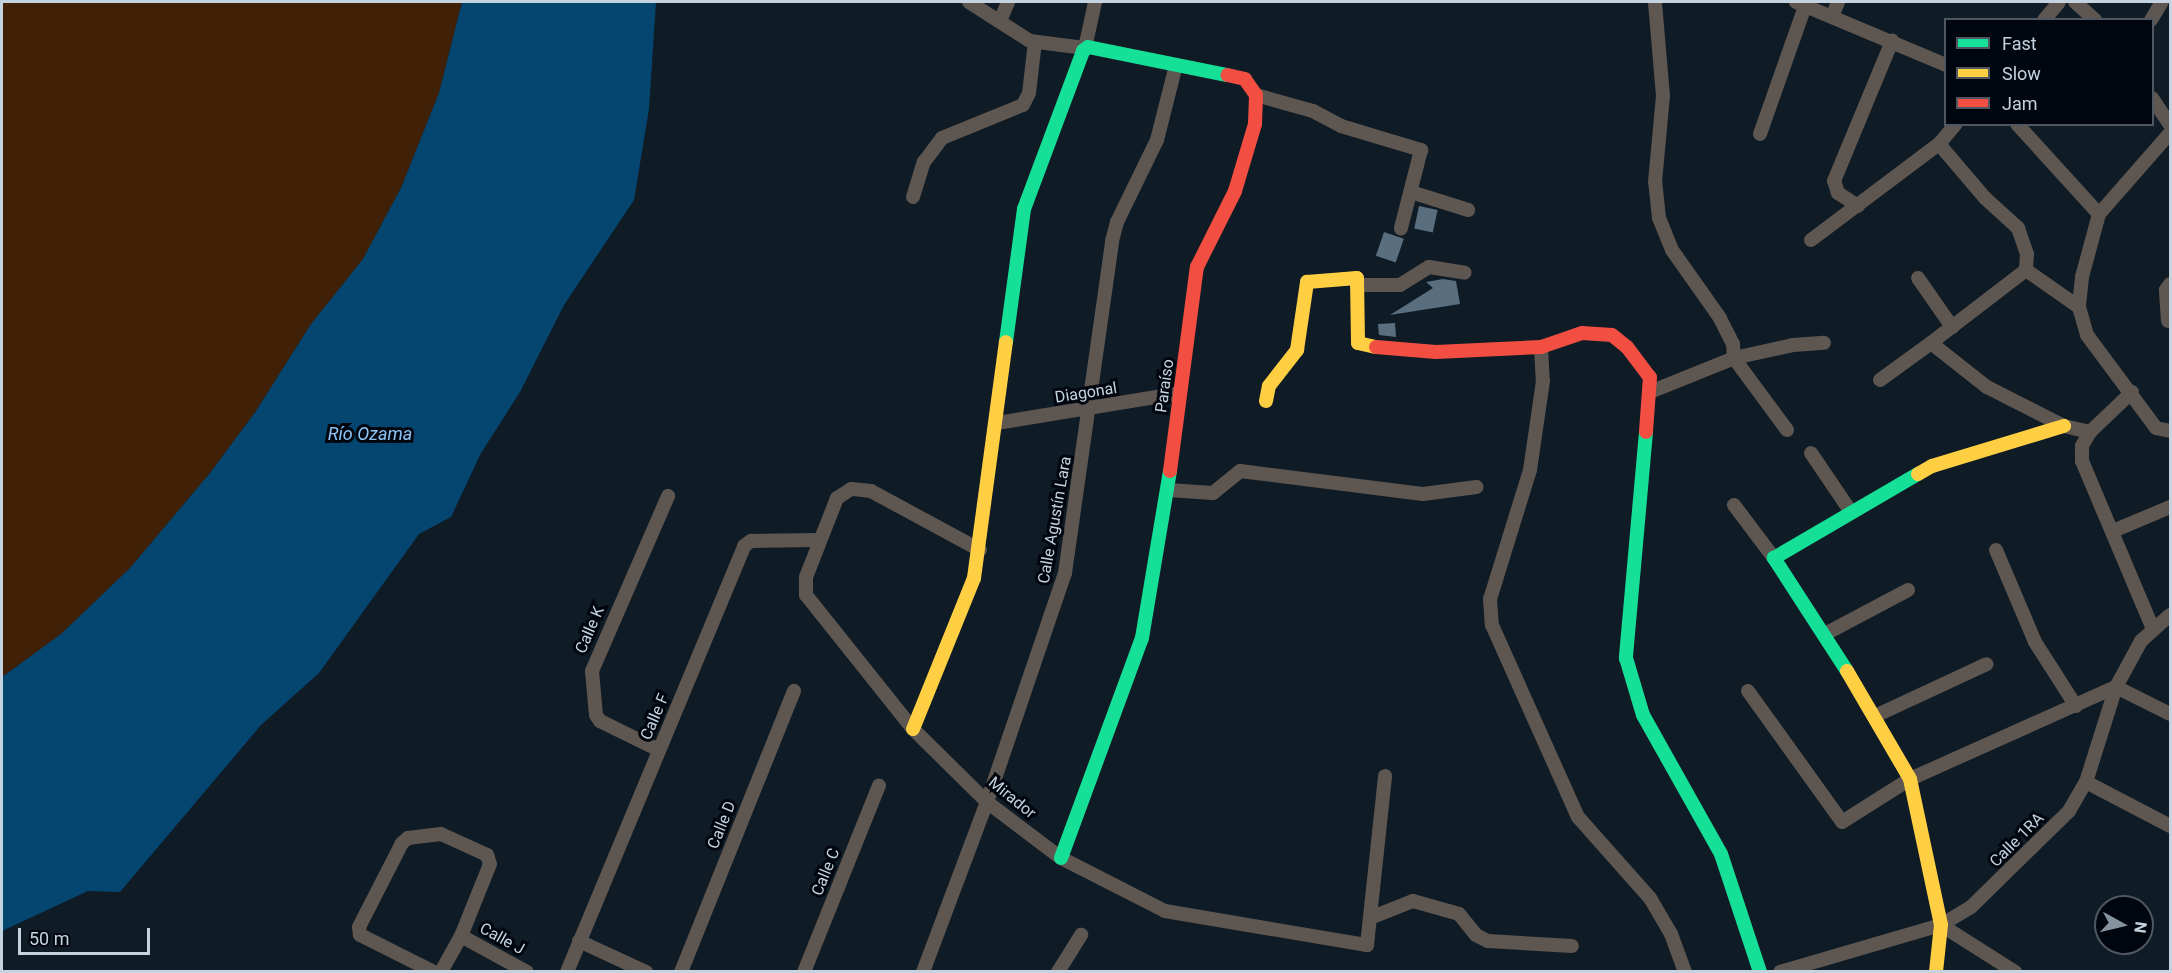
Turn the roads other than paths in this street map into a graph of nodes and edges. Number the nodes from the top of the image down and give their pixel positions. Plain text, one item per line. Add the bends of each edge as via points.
1 (969, 2) edge
2 (1008, 2) edge
3 (1095, 2) edge
4 (1655, 2) edge
5 (1838, 2) edge
6 (2059, 2) edge
7 (2075, 2) edge
8 (2162, 2) edge
9 (1801, 4) edge
10 (1832, 17) junction
11 (2046, 18) edge
12 (2093, 18) edge
13 (2152, 18) edge
14 (1000, 21) junction
15 (1892, 41) junction
16 (1035, 42) junction
17 (1087, 48) junction
18 (1944, 64) edge
19 (1176, 65) junction
20 (1256, 95) junction
21 (2154, 101) edge
22 (2170, 125) edge
23 (1954, 126) edge
24 (2019, 126) edge
25 (2170, 133) edge
26 (1760, 134) dead end
27 (1939, 144) junction
28 (1411, 192) junction
29 (913, 196) dead end
30 (1858, 206) junction
31 (1467, 210) dead end
32 (2099, 214) junction
33 (1401, 228) dead end
34 (1811, 240) dead end
35 (2026, 270) junction
36 (1464, 273) dead end
37 (1918, 278) dead end
38 (2170, 284) edge
39 (1357, 285) junction
40 (2079, 307) junction
41 (2168, 321) dead end
42 (1952, 327) junction
43 (1824, 343) dead end
44 (1931, 343) junction
45 (1541, 347) junction
46 (1734, 358) junction
47 (1880, 380) dead end
48 (1650, 392) junction
49 (2132, 392) junction
50 (1180, 393) junction
51 (1266, 401) dead end
52 (1091, 410) junction
53 (997, 423) junction
54 (2064, 426) junction
55 (1786, 430) dead end
56 (2170, 431) edge
57 (2090, 432) junction
58 (1811, 453) dead end
59 (1478, 487) dead end
60 (1168, 490) junction
61 (668, 496) dead end
62 (1734, 505) dead end
63 (2170, 507) edge
64 (1851, 512) junction
65 (2113, 531) junction
66 (820, 540) junction
67 (980, 550) junction
68 (1996, 550) dead end
69 (1774, 558) junction
70 (1908, 590) dead end
71 (2170, 615) edge
72 (2152, 627) junction
73 (1825, 634) junction
74 (1986, 664) dead end
75 (2116, 687) junction
76 (1748, 690) dead end
77 (794, 692) dead end
78 (2076, 706) junction
79 (2170, 714) edge
80 (1875, 716) junction
81 (913, 729) junction
82 (659, 750) junction
83 (1385, 776) dead end
84 (1910, 779) junction
85 (2086, 782) junction
86 (879, 785) dead end
87 (987, 802) junction
88 (2170, 826) edge
89 (1061, 858) junction
90 (1370, 918) junction
91 (1941, 925) junction
92 (1081, 935) dead end
93 (461, 936) junction
94 (579, 941) junction
95 (1572, 946) dead end
96 (434, 972) edge
97 (441, 972) edge
98 (527, 972) edge
99 (567, 972) edge
100 (646, 972) edge
101 (681, 972) edge
102 (804, 972) edge
103 (922, 972) edge
104 (1058, 972) edge
105 (1685, 972) edge
106 (1760, 972) edge
107 (1780, 972) edge
108 (1936, 972) edge
109 (2016, 972) edge

1 - 14 street
2 - 14 street
3 - 17 street
4 - 46 street via 1663,96 1655,182 1659,218 1672,250 1720,318 1733,344
5 - 10 street
6 - 11 street
7 - 12 street
8 - 13 street
9 - 10 street
9 - 26 street
10 - 15 street
14 - 16 street
15 - 18 street
15 - 30 street via 1834,181 1838,193
16 - 17 street
16 - 29 street via 1029,93 1023,105 942,138 924,162
17 - 19 street
17 - 53 street via 1026,203
19 - 20 street via 1238,76 1252,86
19 - 52 street, Calle Agustín Lara via 1157,140 1114,231
20 - 28 street via 1420,149
20 - 50 street, Paraíso via 1255,124 1240,179 1197,267
21 - 22 street
23 - 27 street
24 - 32 street
25 - 32 street
27 - 30 street
27 - 35 street via 1985,198 2006,213 2018,228 2027,254
28 - 31 street
28 - 33 street
30 - 34 street
32 - 40 street via 2082,277
35 - 40 street
35 - 42 street
36 - 39 street via 1429,267 1400,285
37 - 42 street
38 - 41 street via 2166,290
39 - 45 street via 1358,343 1362,346 1436,352
39 - 51 street via 1354,276 1306,283 1297,350 1269,386
40 - 49 street via 2087,335
42 - 44 street
43 - 46 street via 1793,345
44 - 47 street
44 - 54 street via 1987,387
45 - 48 street via 1582,333 1612,335 1627,347 1650,377
45 - 105 street via 1543,381 1530,470 1490,599 1492,625 1578,817 1650,898 1671,934
46 - 48 street
46 - 55 street
48 - 106 street via 1626,658 1643,715 1721,854
49 - 56 street via 2156,428
49 - 57 street
50 - 52 street, Diagonal
50 - 60 street, Paraíso
52 - 53 street, Diagonal
52 - 87 street, Calle Agustín Lara via 1065,573
53 - 67 street
54 - 57 street
54 - 64 street via 1932,466
57 - 65 street via 2082,446 2082,460
58 - 64 street
59 - 60 street via 1423,494 1240,471 1213,493
60 - 89 street, Paraíso via 1137,657
61 - 82 street, Calle K via 592,671 596,715 600,721
62 - 69 street
63 - 65 street
64 - 69 street
65 - 72 street
66 - 67 street, Mirador via 837,498 851,489 871,491
66 - 81 street, Mirador via 806,577 806,595
66 - 82 street, Calle F via 751,542 744,546
67 - 81 street via 970,588
68 - 78 street via 2036,642
69 - 73 street
70 - 73 street
71 - 72 street, Calle 1RA
72 - 75 street, Calle 1RA
73 - 80 street
74 - 80 street
75 - 78 street
75 - 79 street
75 - 85 street, Calle 1RA
76 - 84 street via 1842,822
77 - 101 street, Calle D
78 - 84 street
80 - 84 street
81 - 87 street, Mirador
82 - 94 street, Calle F
83 - 90 street
84 - 91 street
85 - 88 street
85 - 91 street, Calle 1RA via 2069,811 2011,870 1971,907
86 - 102 street, Calle C
87 - 89 street, Mirador
87 - 103 street, Calle Agustín Lara
89 - 90 street, Mirador via 1165,911 1365,945
90 - 95 street via 1413,901 1459,914 1476,935 1488,941
91 - 107 street, Calle 1RA
91 - 108 street
91 - 109 street
92 - 104 street
93 - 96 street via 489,860 445,834 408,838 387,870 358,931
93 - 97 street
93 - 98 street, Calle J
94 - 99 street, Calle F
94 - 100 street

